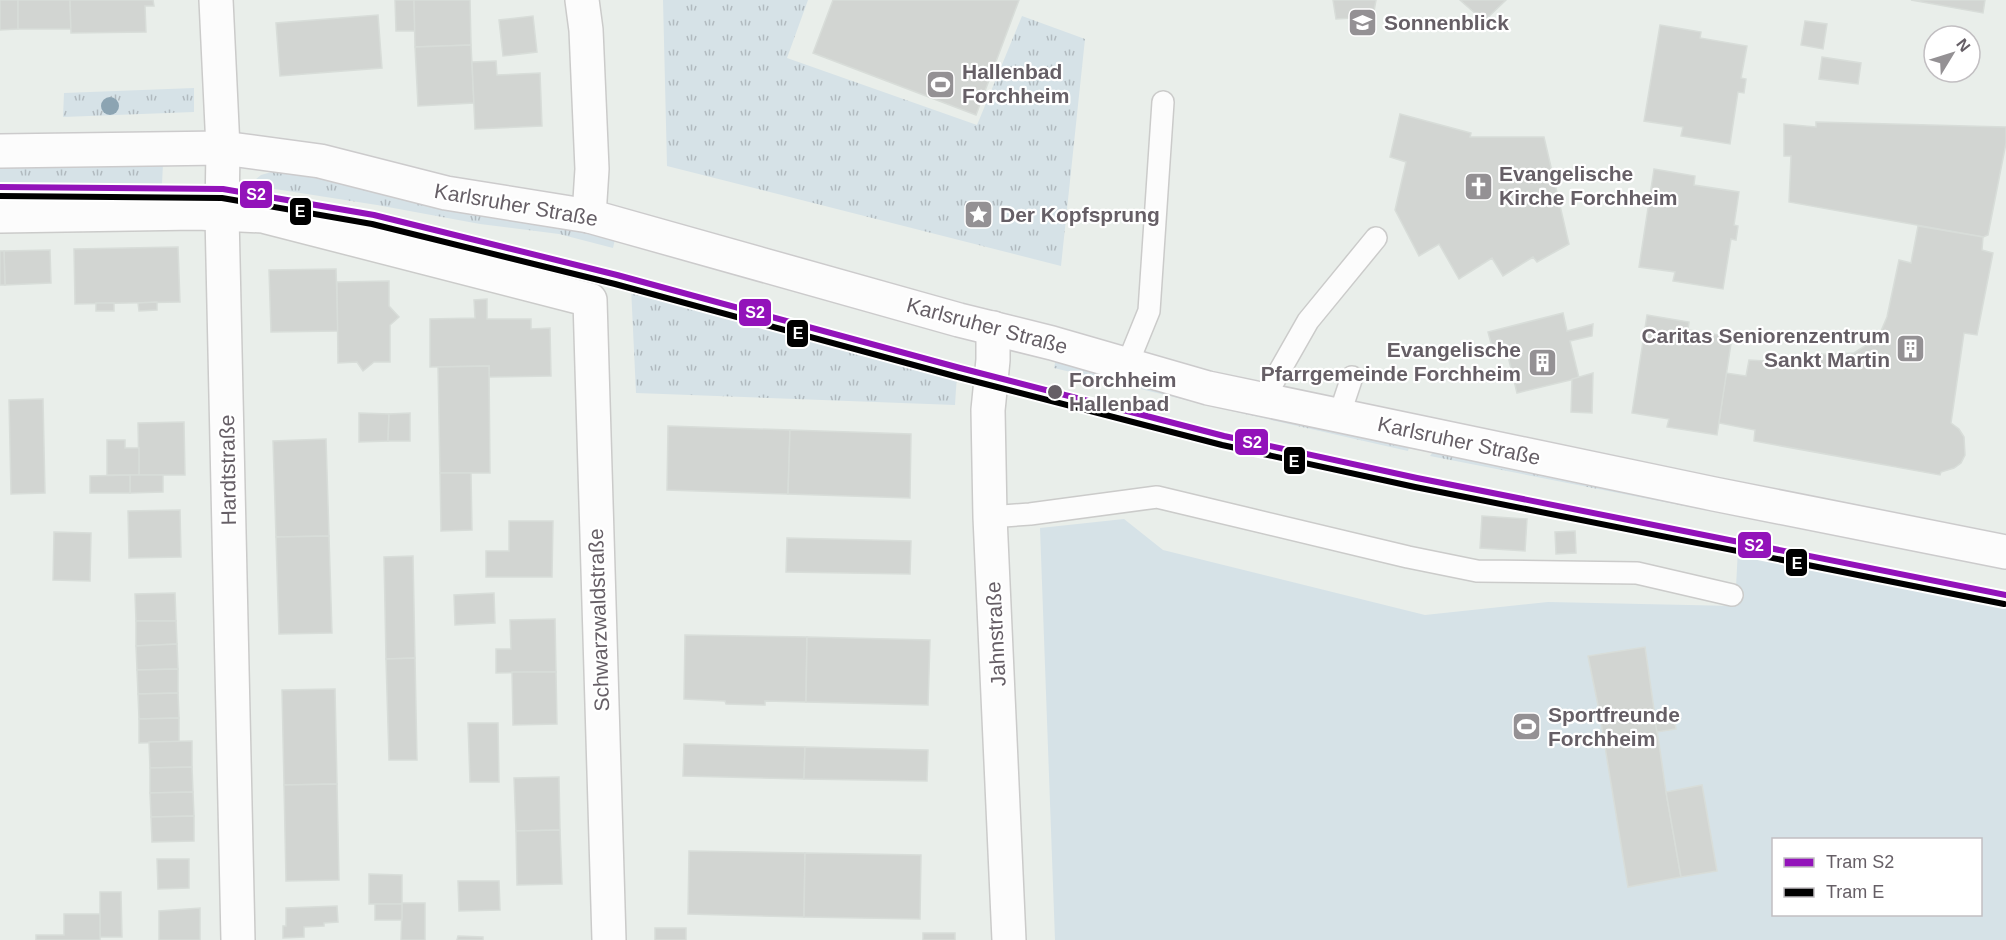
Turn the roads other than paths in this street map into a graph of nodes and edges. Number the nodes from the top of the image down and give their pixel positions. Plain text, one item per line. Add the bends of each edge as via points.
1 (216, 0) edge
2 (582, 0) edge
3 (1163, 102) dead end
4 (223, 148) junction
5 (0, 151) edge
6 (222, 215) junction
7 (0, 216) edge
8 (589, 216) junction
9 (1376, 238) dead end
10 (993, 328) junction
11 (1127, 365) junction
12 (1352, 377) dead end
13 (1263, 400) junction
14 (1339, 416) junction
15 (990, 517) junction
16 (2006, 552) edge
17 (1732, 595) dead end
18 (238, 940) edge
19 (609, 940) edge
20 (1009, 940) edge

1 - 4 street, Hardtstraße
2 - 8 street via 592,169
3 - 11 lane via 1149,311
4 - 5 street, Karlsruher Straße
4 - 6 street, Hardtstraße
4 - 8 street, Karlsruher Straße via 320,161 446,193
6 - 7 street
6 - 18 street, Hardtstraße
6 - 19 street, Schwarzwaldstraße via 263,216 590,300
8 - 10 street, Karlsruher Straße
9 - 13 lane via 1308,321
10 - 11 street, Karlsruher Straße
10 - 15 street, Jahnstraße via 987,410
11 - 13 street, Karlsruher Straße
12 - 14 lane
13 - 14 street, Karlsruher Straße
14 - 16 street, Karlsruher Straße
15 - 17 lane via 1157,497 1477,571 1637,573
15 - 20 street, Jahnstraße

